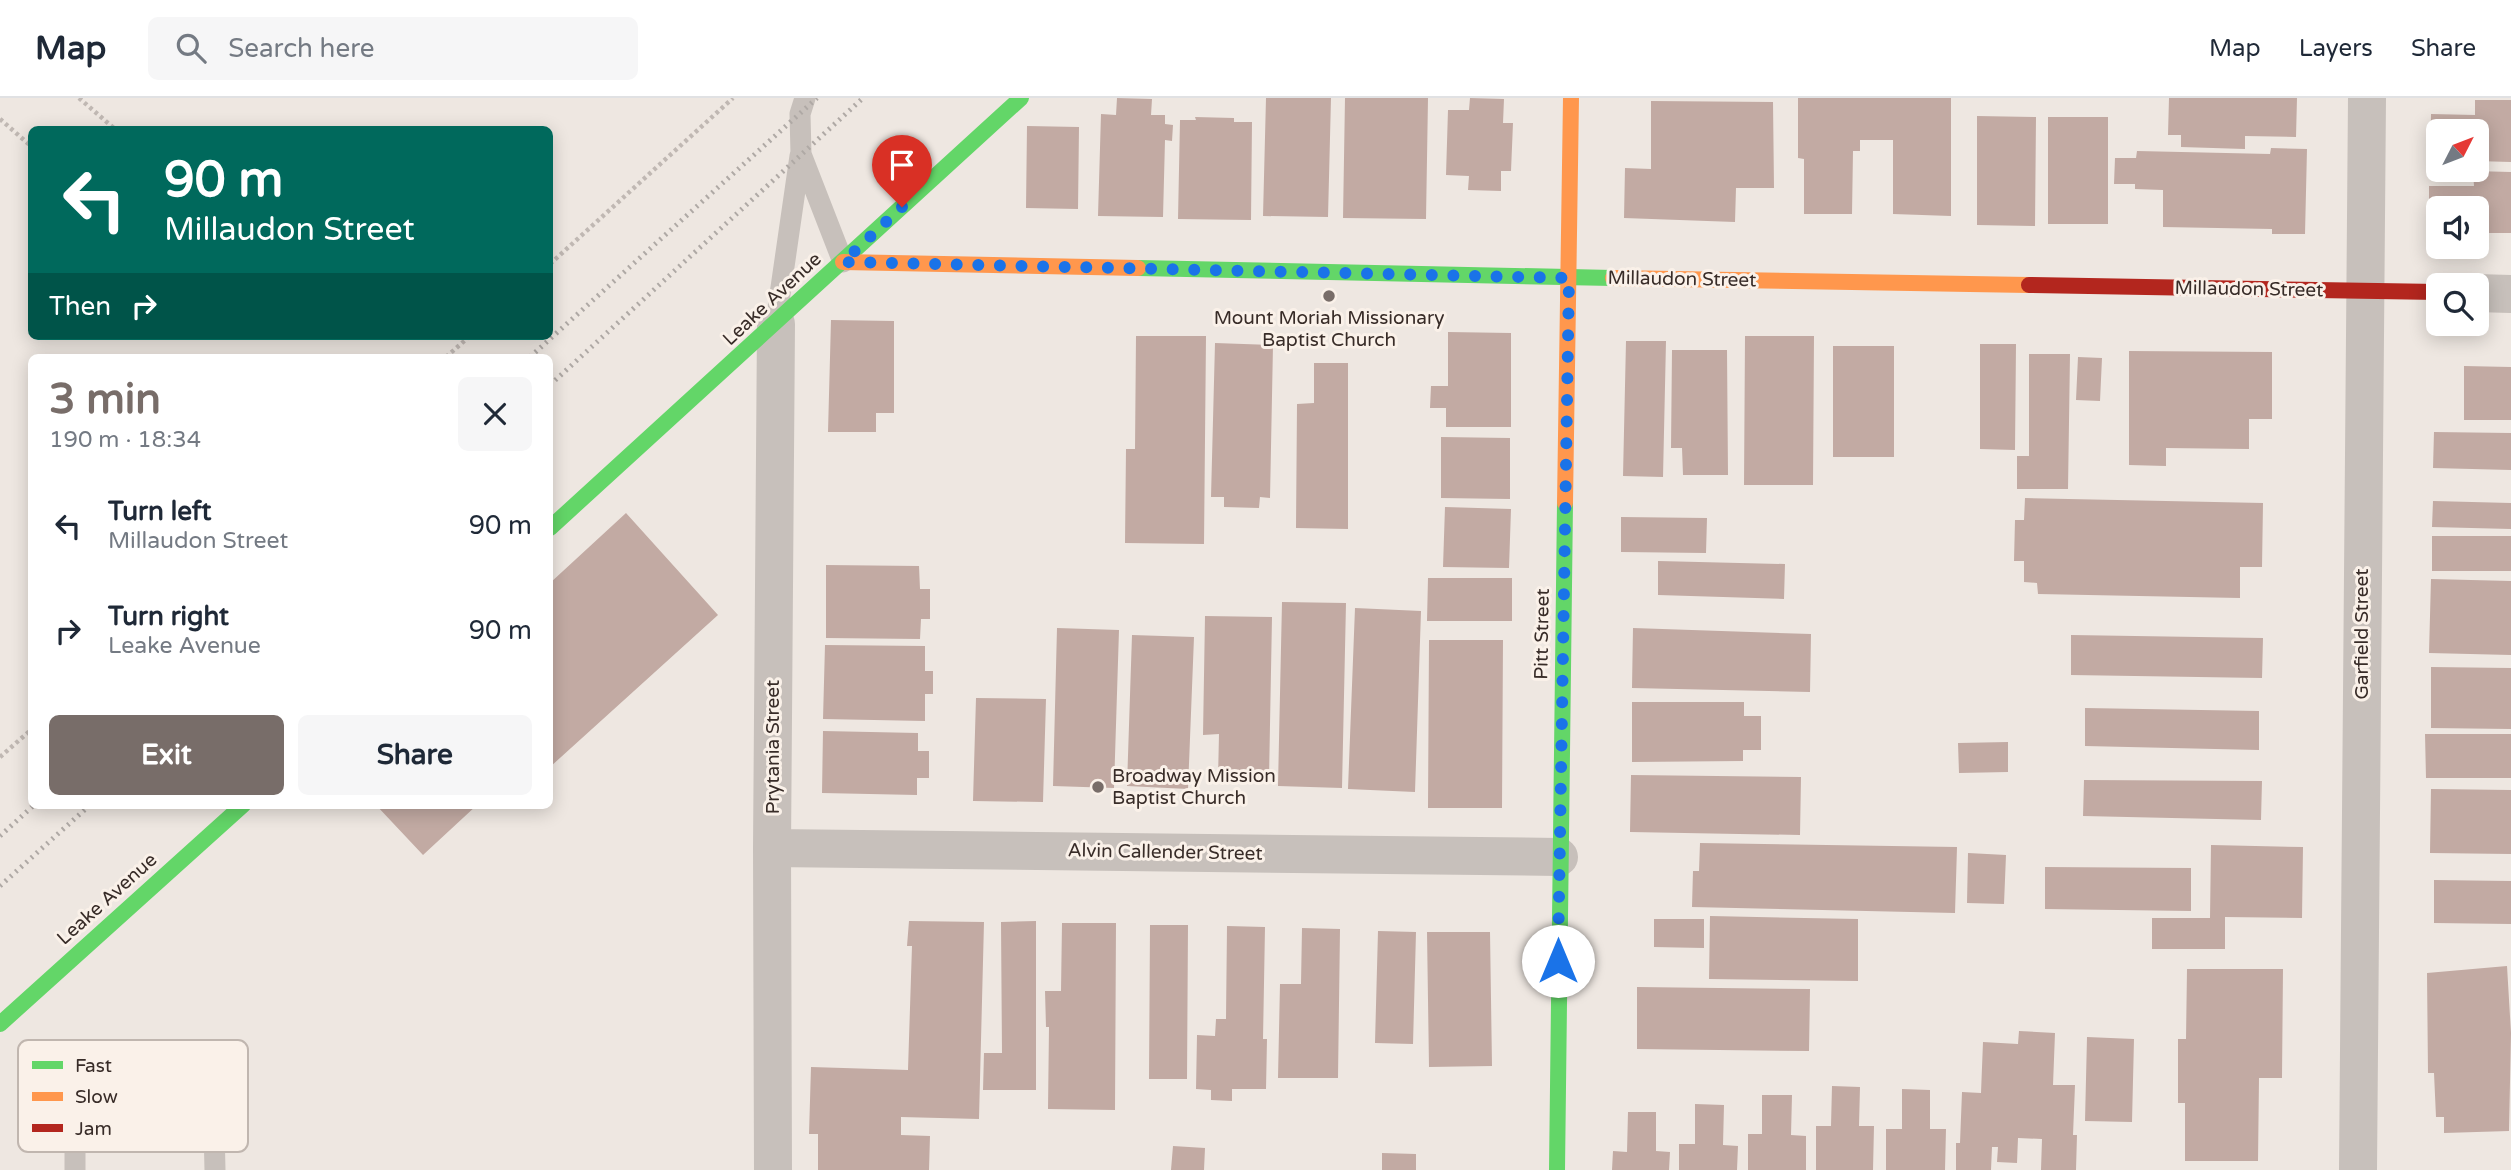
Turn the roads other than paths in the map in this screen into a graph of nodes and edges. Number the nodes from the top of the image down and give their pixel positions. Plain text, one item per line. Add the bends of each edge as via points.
1 (1021, 98) edge
2 (1571, 98) edge
3 (2367, 98) edge
4 (798, 103) edge
5 (801, 154) junction
6 (843, 262) junction
7 (1569, 278) junction
8 (2364, 291) junction
9 (2426, 292) edge
10 (2489, 293) edge
11 (2511, 294) edge
12 (776, 324) junction
13 (553, 525) edge
14 (239, 809) edge
15 (772, 848) junction
16 (1559, 857) junction
17 (0, 1024) edge
18 (75, 1152) edge
19 (215, 1152) edge
20 (75, 1170) edge
21 (215, 1170) edge
22 (773, 1170) edge
23 (1558, 1170) edge
24 (2358, 1170) edge

1 - 6 street, Leake Avenue
2 - 7 street, Pitt Street
3 - 8 street, Garfield Street
4 - 5 lane
5 - 6 lane
5 - 12 lane
6 - 7 street, Millaudon Street
6 - 12 street, Leake Avenue
7 - 8 street, Millaudon Street
7 - 16 street, Pitt Street
8 - 9 street, Millaudon Street
8 - 24 street, Garfield Street
10 - 11 street
12 - 13 street, Leake Avenue
12 - 15 street, Prytania Street
14 - 17 street, Leake Avenue
15 - 16 street, Alvin Callender Street
15 - 22 street, Prytania Street
16 - 23 street, Pitt Street
18 - 20 lane
19 - 21 lane

